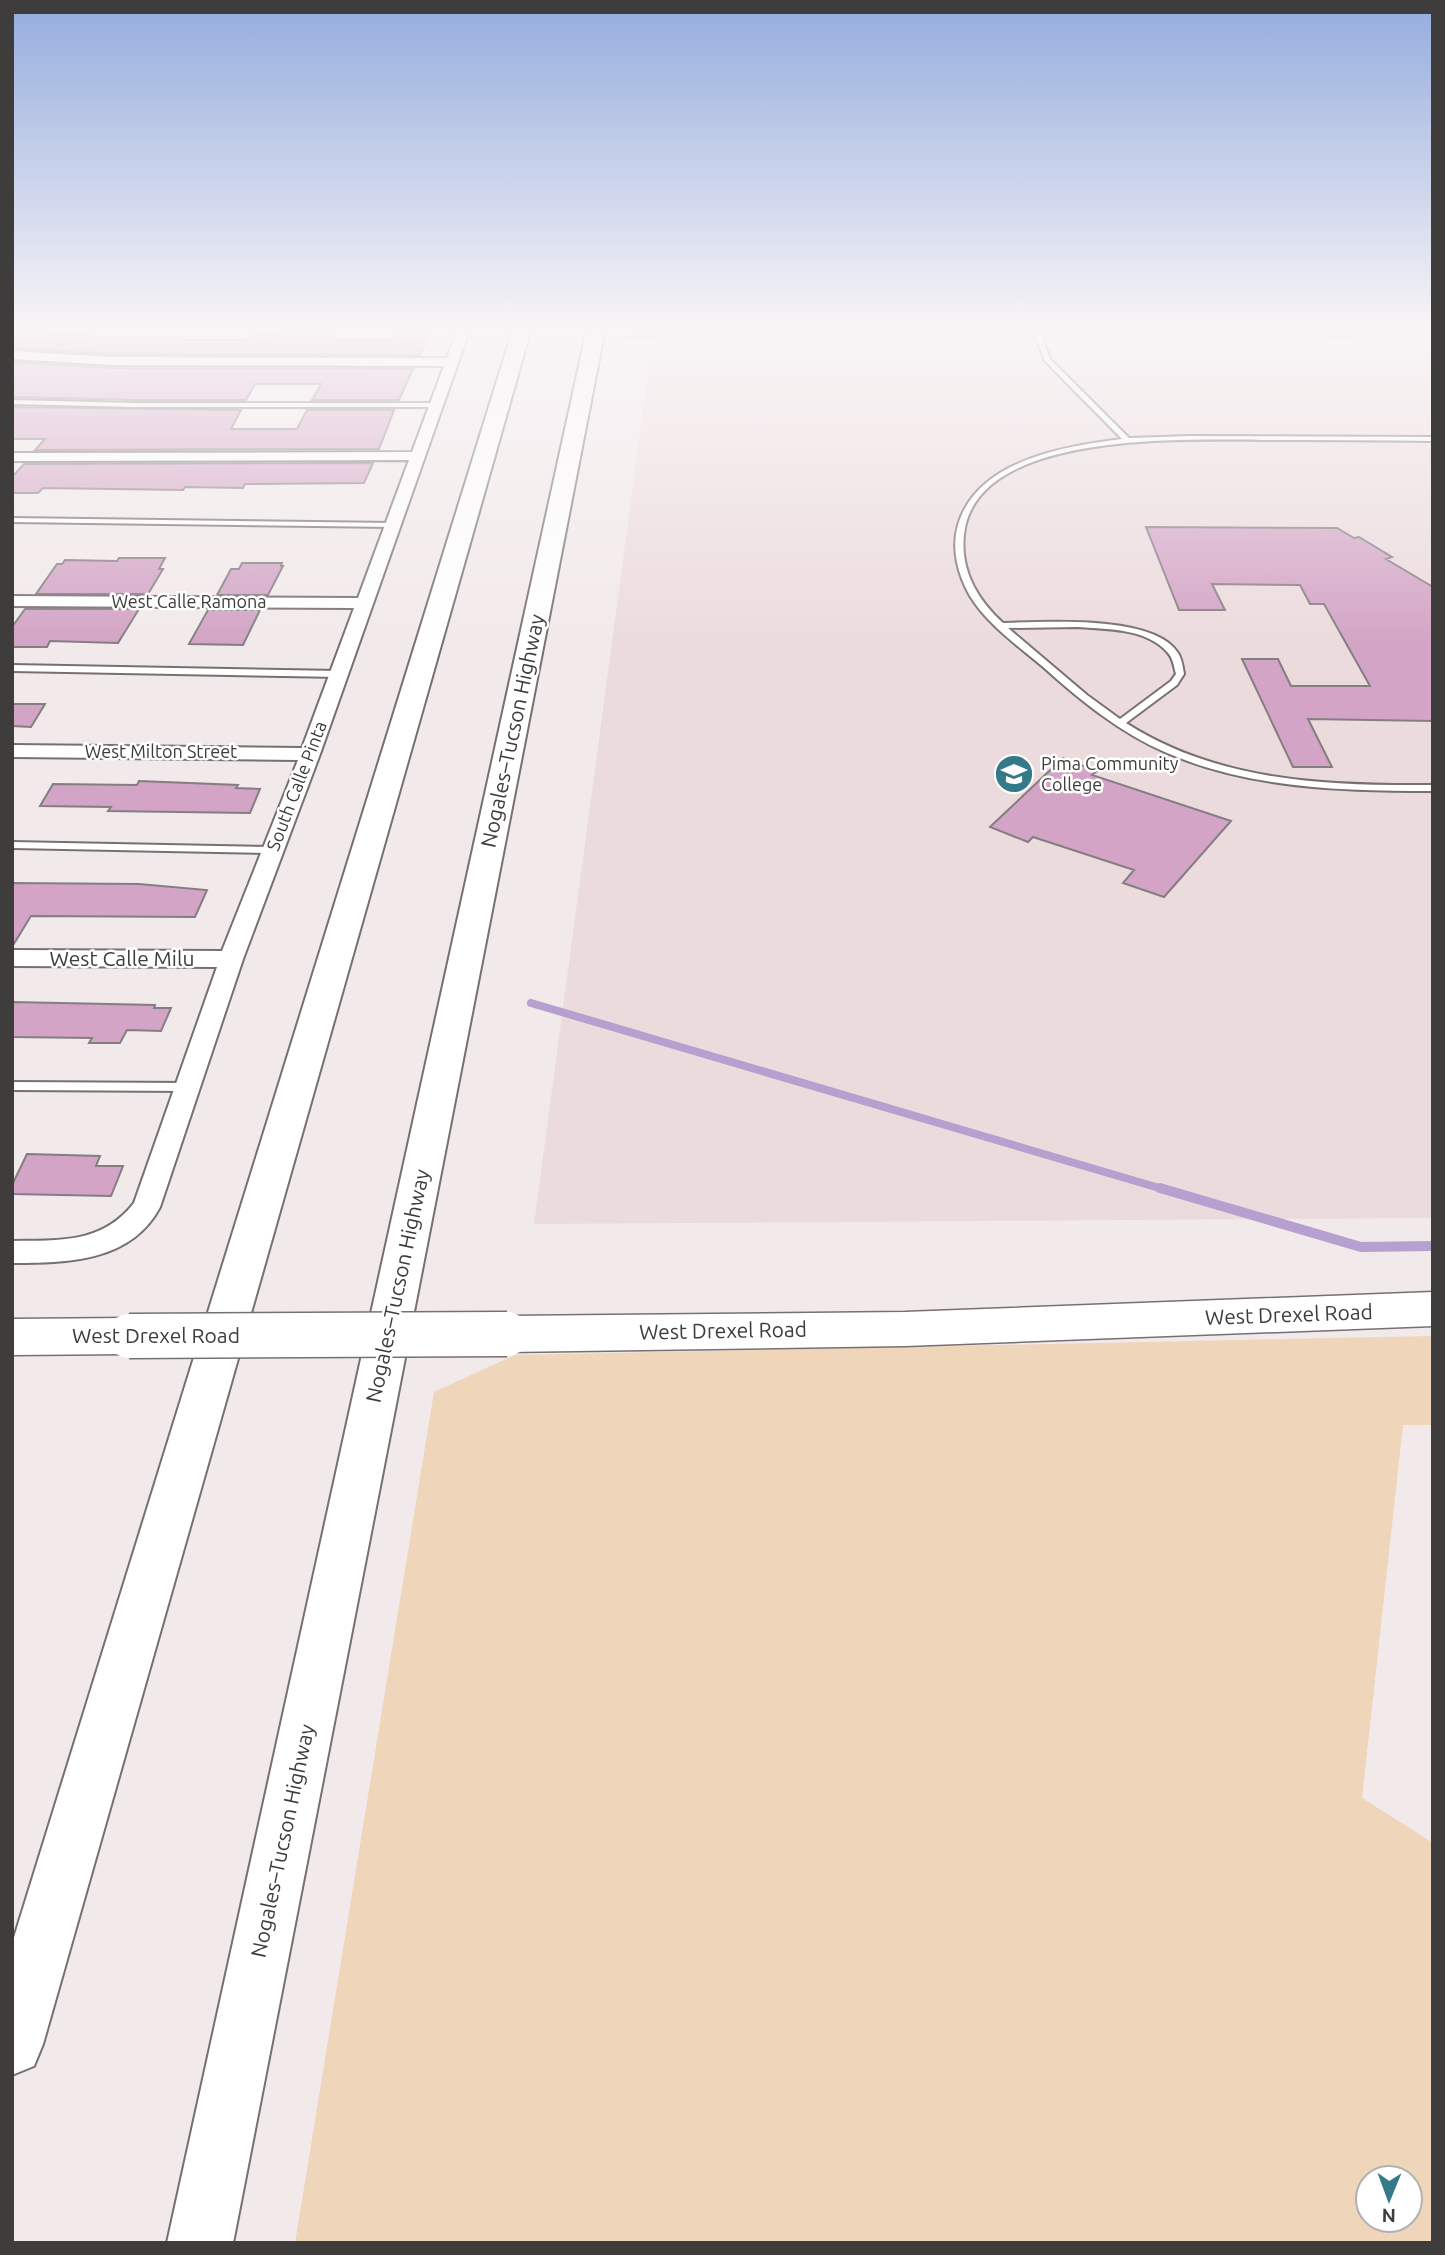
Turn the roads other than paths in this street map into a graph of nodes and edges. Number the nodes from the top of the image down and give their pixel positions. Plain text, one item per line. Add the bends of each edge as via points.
1 (426, 434) edge
2 (491, 434) edge
3 (574, 434) edge
4 (1121, 434) edge
5 (1433, 439) edge
6 (1127, 440) junction
7 (419, 456) junction
8 (12, 457) edge
9 (12, 520) edge
10 (394, 525) junction
11 (12, 601) edge
12 (365, 603) junction
13 (1002, 626) junction
14 (12, 667) edge
15 (340, 674) junction
16 (1119, 724) junction
17 (12, 751) edge
18 (310, 754) junction
19 (1433, 788) edge
20 (12, 845) edge
21 (273, 850) junction
22 (12, 958) edge
23 (231, 959) junction
24 (12, 1086) edge
25 (189, 1087) junction
26 (12, 1252) edge
27 (1433, 1309) edge
28 (12, 1337) edge
29 (12, 2044) edge
30 (200, 2243) edge

1 - 7 street, South Calle Pinta
2 - 29 highway
3 - 30 highway, Nogales–Tucson Highway
4 - 6 lane
5 - 6 lane
6 - 13 lane via 1036,459 995,479 969,504 958,536 965,576 980,605
7 - 8 street
7 - 10 street, South Calle Pinta
9 - 10 lane
10 - 12 street, South Calle Pinta
11 - 12 street, West Calle Ramona
12 - 15 street, South Calle Pinta
13 - 16 lane
13 - 16 lane via 1120,628 1168,646 1176,655 1180,674
14 - 15 lane
15 - 18 street, South Calle Pinta
16 - 19 lane via 1191,760 1263,779 1336,787
17 - 18 street, West Milton Street
18 - 21 street, South Calle Pinta
20 - 21 lane
21 - 23 street, South Calle Pinta
22 - 23 street, West Calle Milu
23 - 25 street, South Calle Pinta
24 - 25 lane
25 - 26 street, South Calle Pinta via 137,1222 97,1246
27 - 28 street, West Drexel Road, bridge via 905,1329

